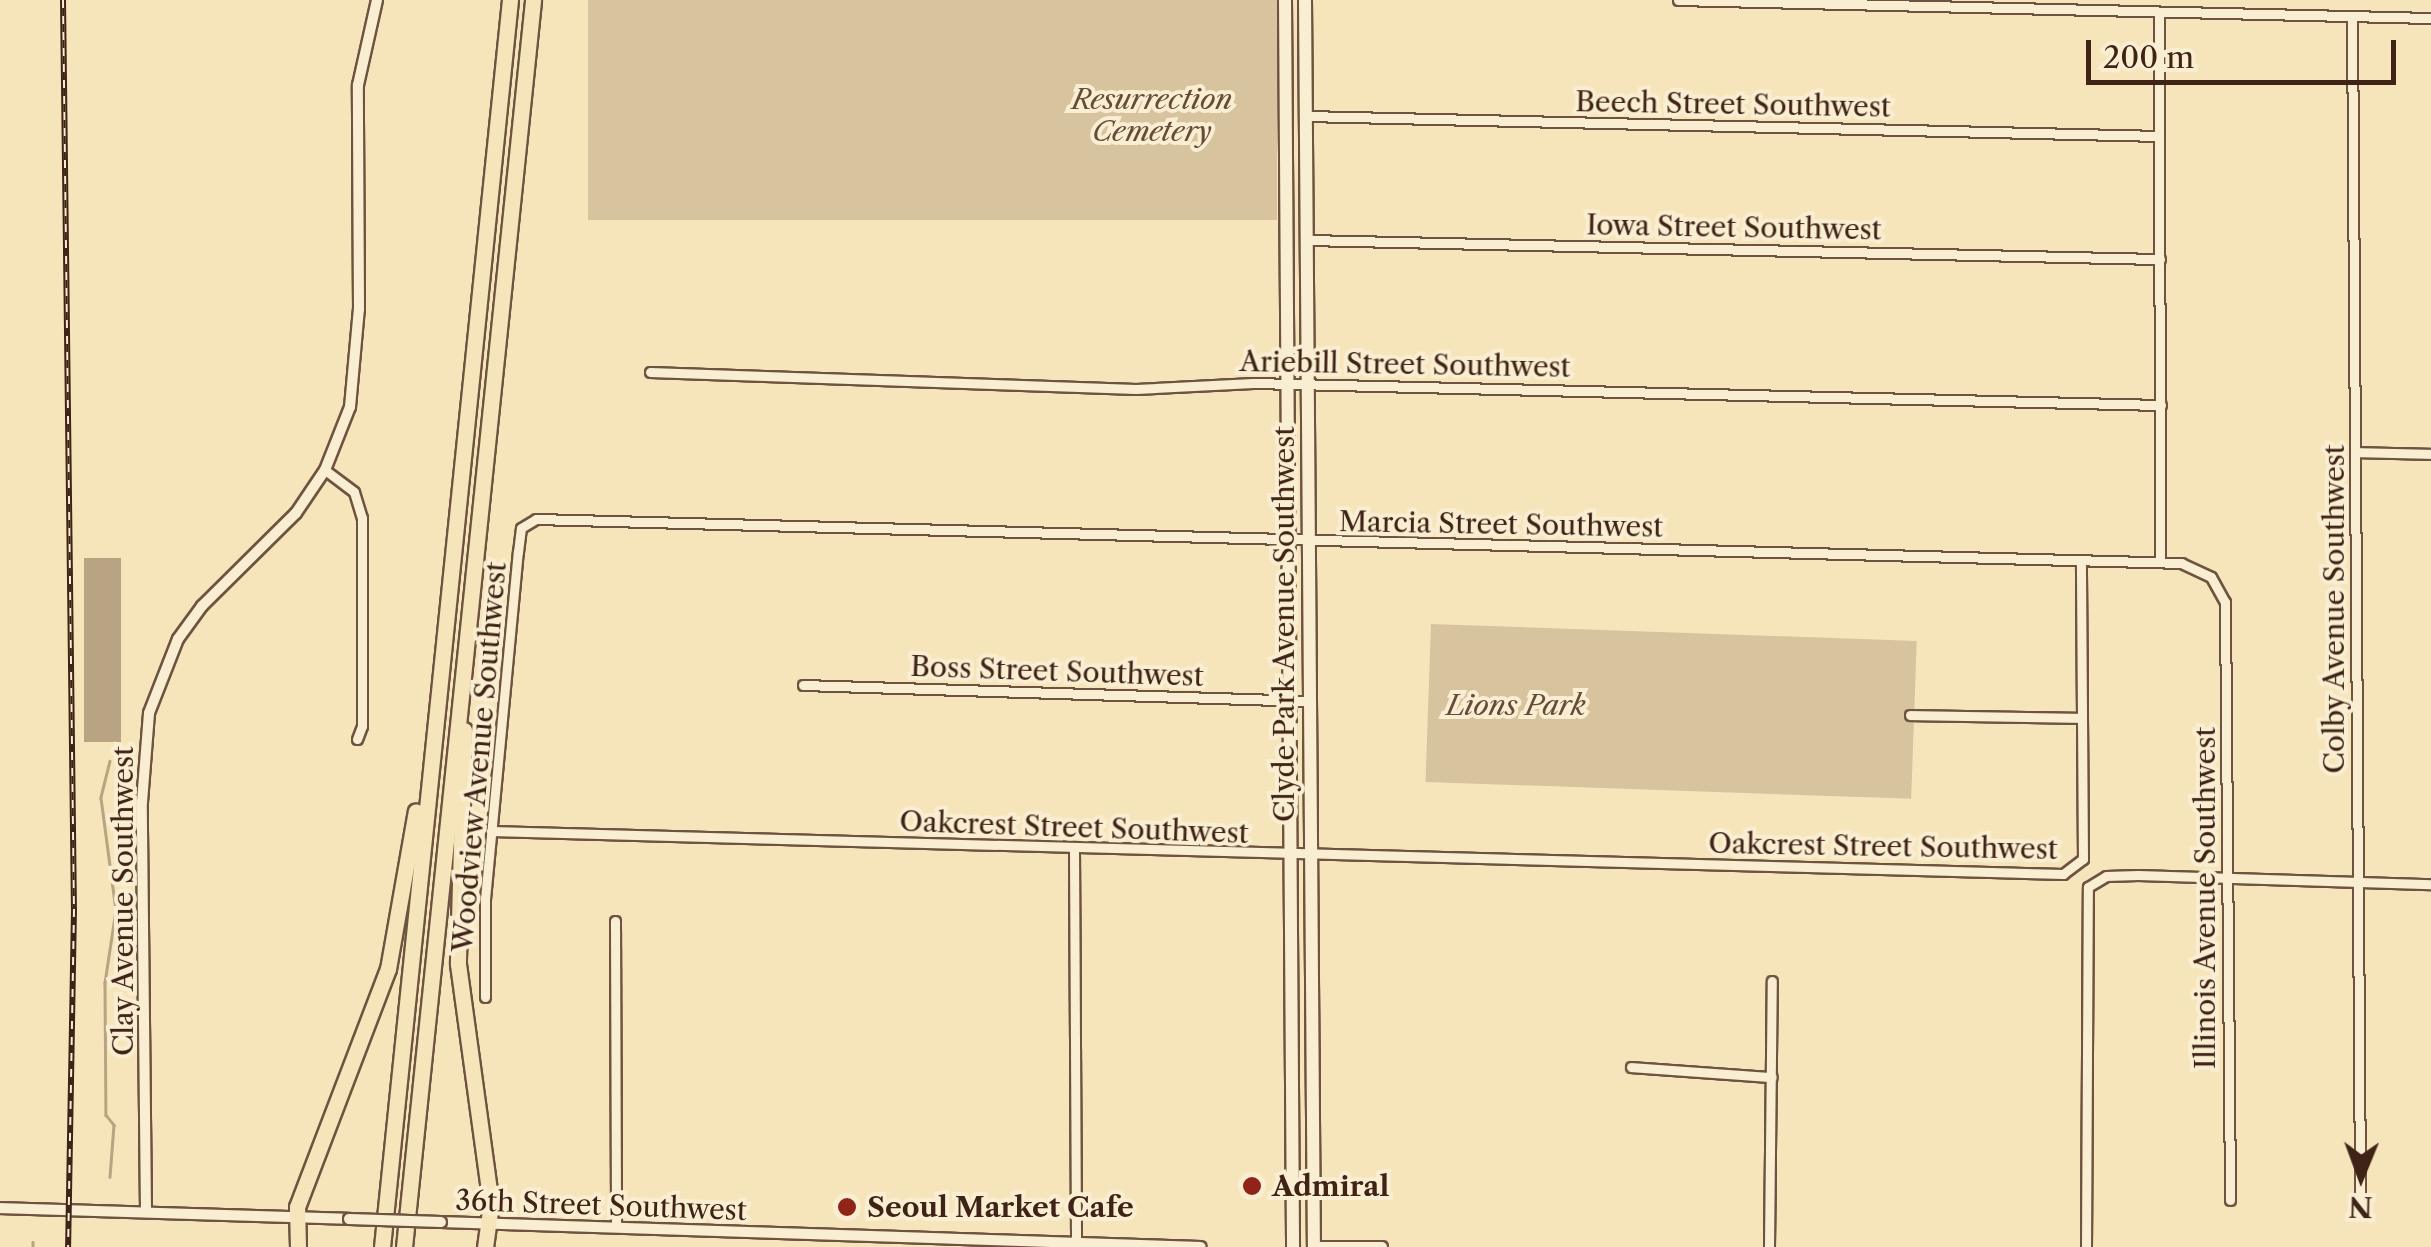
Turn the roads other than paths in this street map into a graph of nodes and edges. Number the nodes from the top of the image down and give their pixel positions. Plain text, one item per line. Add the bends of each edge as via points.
1 (377, 0) edge
2 (510, 0) edge
3 (533, 0) edge
4 (1284, 0) edge
5 (1305, 0) edge
6 (1678, 0) edge
7 (1921, 3) edge
8 (2159, 12) junction
9 (2352, 16) junction
10 (2431, 18) edge
11 (1306, 116) junction
12 (2159, 136) junction
13 (1307, 240) junction
14 (2160, 259) junction
15 (650, 372) dead end
16 (1288, 384) junction
17 (1307, 384) junction
18 (2161, 404) junction
19 (2356, 452) junction
20 (2431, 454) edge
21 (325, 470) junction
22 (526, 522) joint
23 (1308, 540) junction
24 (1290, 541) junction
25 (2081, 560) junction
26 (2160, 562) junction
27 (2222, 595) joint
28 (464, 651) junction
29 (803, 685) dead end
30 (437, 692) junction
31 (1290, 700) junction
32 (1308, 701) junction
33 (1910, 714) dead end
34 (2082, 718) junction
35 (356, 739) dead end
36 (491, 831) junction
37 (1074, 850) junction
38 (1290, 856) junction
39 (1310, 857) junction
40 (2227, 877) junction
41 (2358, 882) junction
42 (2431, 884) edge
43 (614, 921) dead end
44 (1772, 982) dead end
45 (485, 997) dead end
46 (1630, 1067) dead end
47 (1772, 1077) junction
48 (2230, 1200) dead end
49 (2360, 1202) dead end
50 (0, 1208) edge
51 (146, 1211) junction
52 (294, 1218) junction
53 (491, 1224) junction
54 (616, 1227) junction
55 (1076, 1243) junction
56 (298, 1247) edge
57 (382, 1247) edge
58 (404, 1247) edge
59 (486, 1247) edge
60 (1202, 1247) edge
61 (1293, 1247) edge
62 (1318, 1247) edge
63 (1382, 1247) edge
64 (1770, 1247) edge
65 (2086, 1247) edge

1 - 21 street, Clay Avenue Southwest via 358,85 356,374
2 - 30 highway
3 - 28 highway
4 - 16 main road, Clyde Park Avenue Southwest
5 - 11 main road, Clyde Park Avenue Southwest
6 - 7 street
7 - 8 street
8 - 9 street
8 - 12 street
9 - 10 street
9 - 19 street, Colby Avenue Southwest
11 - 12 street, Beech Street Southwest
11 - 13 main road, Clyde Park Avenue Southwest
12 - 14 street
13 - 14 street, Iowa Street Southwest
13 - 17 main road, Clyde Park Avenue Southwest
14 - 18 street
15 - 16 street, Ariebill Street Southwest via 1136,388
16 - 17 street, Ariebill Street Southwest
16 - 24 main road, Clyde Park Avenue Southwest
17 - 18 street, Ariebill Street Southwest
17 - 23 main road, Clyde Park Avenue Southwest
18 - 26 street
19 - 20 street
19 - 41 street, Colby Avenue Southwest
21 - 35 street via 354,492 362,518 362,726
21 - 51 street, Clay Avenue Southwest via 283,526 202,606 178,640 149,713 142,802
22 - 24 street, Marcia Street Southwest
22 - 36 street, Woodview Avenue Southwest
23 - 24 street, Marcia Street Southwest
23 - 25 street, Marcia Street Southwest
23 - 32 main road, Clyde Park Avenue Southwest
24 - 31 main road, Clyde Park Avenue Southwest
25 - 26 street, Marcia Street Southwest
25 - 34 street
26 - 27 street, Marcia Street Southwest via 2202,570
27 - 40 street, Illinois Avenue Southwest
28 - 53 highway via 458,964
28 - 58 highway
29 - 31 street, Boss Street Southwest
30 - 52 highway via 388,969
30 - 57 highway
31 - 32 street, Boss Street Southwest
31 - 38 main road, Clyde Park Avenue Southwest
32 - 39 main road, Clyde Park Avenue Southwest
33 - 34 street
34 - 39 street, Oakcrest Street Southwest via 2083,859 2075,870
36 - 37 street, Oakcrest Street Southwest
36 - 45 street, Woodview Avenue Southwest
37 - 38 street, Oakcrest Street Southwest
37 - 55 street
38 - 39 street, Oakcrest Street Southwest
38 - 61 main road, Clyde Park Avenue Southwest
39 - 62 main road, Clyde Park Avenue Southwest
40 - 41 street
40 - 48 street, Illinois Avenue Southwest
40 - 65 street via 2097,879 2083,906
41 - 42 street
41 - 49 street, Colby Avenue Southwest
43 - 54 street
44 - 47 street
46 - 47 street
47 - 64 street
50 - 51 street, 36th Street Southwest
51 - 52 street, 36th Street Southwest
52 - 53 street, 36th Street Southwest, bridge
52 - 56 highway
53 - 54 street, 36th Street Southwest
53 - 59 highway
54 - 55 street, 36th Street Southwest
55 - 60 street, 36th Street Southwest
62 - 63 street

